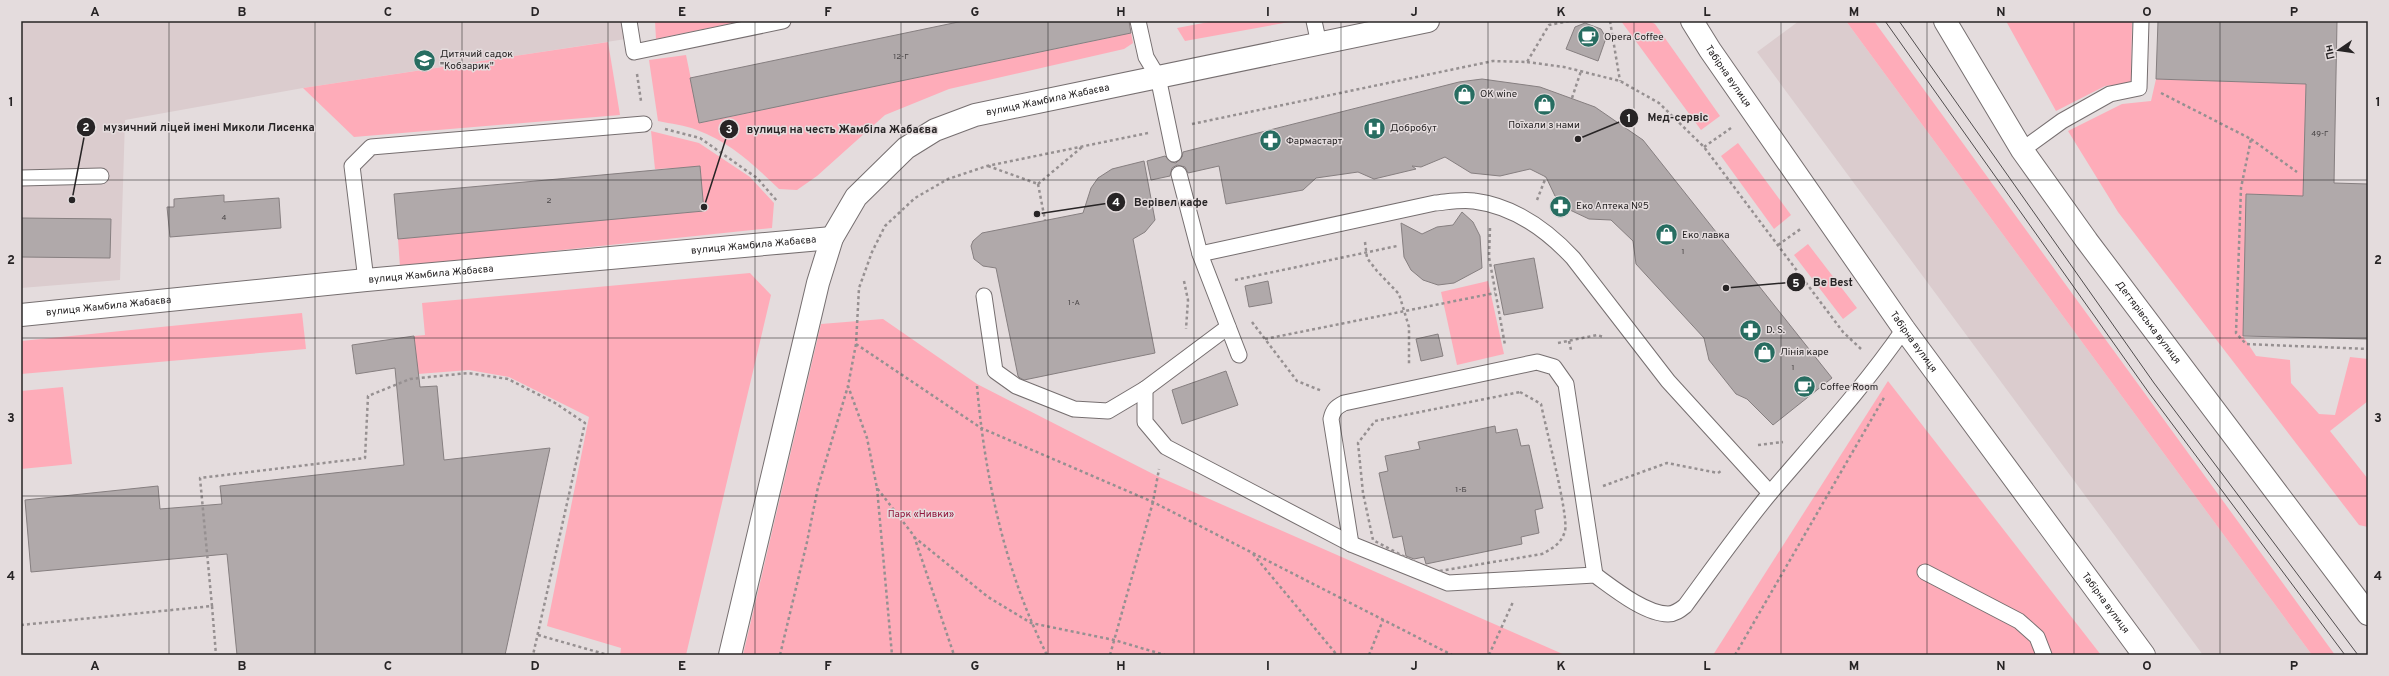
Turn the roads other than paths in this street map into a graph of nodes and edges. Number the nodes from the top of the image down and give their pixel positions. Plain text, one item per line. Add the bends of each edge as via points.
1 (629, 21) edge
2 (783, 21) edge
3 (1138, 21) edge
4 (1314, 21) edge
5 (1428, 21) edge
6 (1692, 21) edge
7 (1945, 21) edge
8 (2141, 21) edge
9 (1319, 44) junction
10 (1158, 77) junction
11 (644, 124) road end
12 (2022, 150) junction
13 (1174, 154) dead end
14 (1179, 174) dead end
15 (101, 176) dead end
16 (21, 178) edge
17 (832, 238) junction
18 (1200, 254) junction
19 (366, 280) junction
20 (984, 296) dead end
21 (21, 315) edge
22 (1228, 327) junction
23 (1904, 329) junction
24 (1239, 354) dead end
25 (1145, 389) junction
26 (1770, 493) junction
27 (1351, 544) junction
28 (1925, 572) dead end
29 (1595, 575) junction
30 (2365, 602) edge
31 (730, 655) edge
32 (2044, 655) edge
33 (2144, 655) edge

1 - 2 lane via 634,52
3 - 10 lane via 1146,57
4 - 9 lane
5 - 9 street, вулиця Жамбила Жабаєва
6 - 23 street, Табірна вулиця
7 - 12 street, Дегтярівська вулиця
8 - 12 lane via 2139,88 2110,94 2062,121
9 - 10 street, вулиця Жамбила Жабаєва
10 - 13 lane
10 - 17 street, вулиця Жамбила Жабаєва via 975,115 935,130 906,148 856,197
11 - 19 lane via 371,147 352,166
12 - 30 street, Дегтярівська вулиця via 2087,241
14 - 18 lane
15 - 16 lane
17 - 19 street, вулиця Жамбила Жабаєва
17 - 31 street via 818,283
18 - 22 lane
18 - 26 lane via 1435,202 1474,200 1517,214 1556,239 1594,283 1668,381 1739,462
19 - 21 street, вулиця Жамбила Жабаєва
20 - 25 lane via 995,371 1016,386 1074,409 1108,411
22 - 24 lane
22 - 25 lane
23 - 26 lane via 1842,412
23 - 33 street, Табірна вулиця
25 - 27 lane via 1145,422 1166,447
26 - 29 lane via 1685,606 1675,613 1658,613 1620,594
27 - 29 lane via 1448,583
27 - 29 lane via 1332,428 1333,411 1344,402 1537,362 1554,367 1566,384
28 - 32 lane via 2019,621 2037,637

